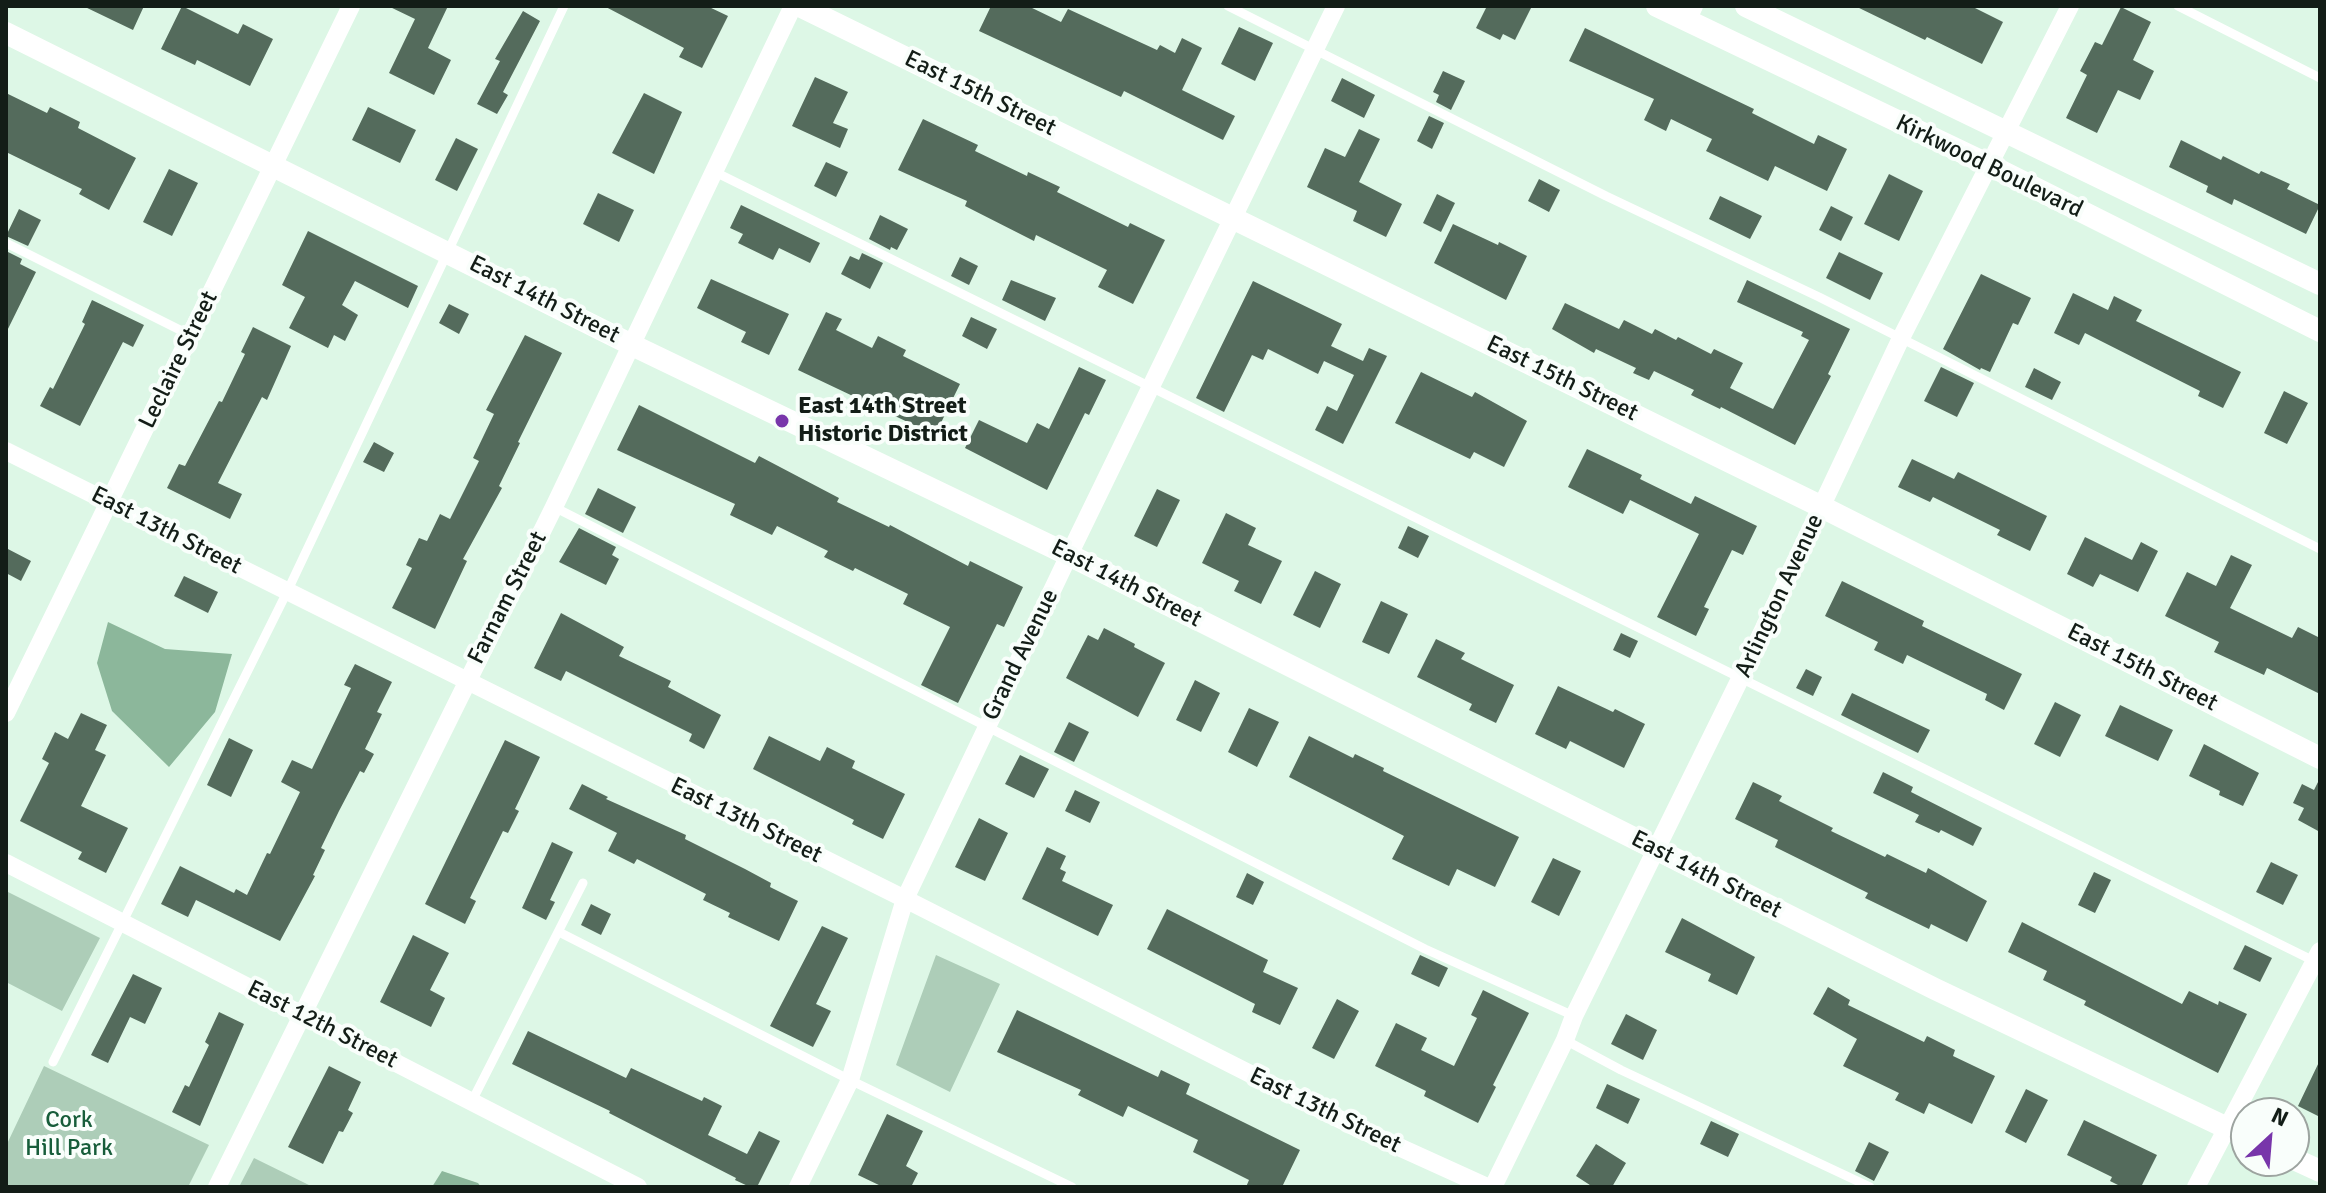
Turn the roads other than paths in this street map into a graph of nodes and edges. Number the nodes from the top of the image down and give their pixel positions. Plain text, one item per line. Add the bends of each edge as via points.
1 (351, 6) edge
2 (564, 6) edge
3 (793, 6) edge
4 (800, 6) edge
5 (1228, 6) edge
6 (1336, 6) edge
7 (1657, 6) edge
8 (1746, 6) edge
9 (2070, 6) edge
10 (2178, 6) edge
11 (1691, 13) edge
12 (6, 33) edge
13 (1316, 49) junction
14 (2320, 78) edge
15 (2005, 130) junction
16 (1989, 165) junction
17 (273, 166) junction
18 (715, 172) junction
19 (1234, 218) junction
20 (6, 243) edge
21 (449, 252) junction
22 (2320, 284) edge
23 (2320, 331) edge
24 (192, 336) junction
25 (1901, 338) junction
26 (632, 345) junction
27 (1152, 388) junction
28 (6, 451) edge
29 (109, 502) junction
30 (554, 507) junction
31 (1822, 507) junction
32 (2320, 549) edge
33 (1069, 555) junction
34 (287, 592) junction
35 (1740, 679) junction
36 (466, 682) junction
37 (6, 713) edge
38 (987, 725) junction
39 (2320, 758) edge
40 (1658, 851) junction
41 (6, 863) edge
42 (583, 883) dead end
43 (905, 899) junction
44 (121, 924) junction
45 (559, 932) junction
46 (2318, 959) edge
47 (302, 1013) junction
48 (1574, 1016) junction
49 (1565, 1040) junction
50 (53, 1062) dead end
51 (850, 1080) junction
52 (2253, 1097) edge
53 (472, 1101) junction
54 (2230, 1129) edge
55 (2230, 1140) edge
56 (217, 1187) edge
57 (638, 1187) edge
58 (798, 1187) edge
59 (1072, 1187) edge
60 (1490, 1187) edge
61 (1870, 1187) edge
62 (2196, 1187) edge

1 - 17 street, Leclaire Street
2 - 21 lane
3 - 18 street, Farnam Street
4 - 19 street, East 15th Street
5 - 13 lane
6 - 13 street, Grand Avenue
7 - 11 street, Kirkwood Boulevard
8 - 15 street, Kirkwood Boulevard
9 - 15 street, Arlington Avenue
10 - 14 lane
11 - 16 street, Kirkwood Boulevard
12 - 17 street, East 14th Street
13 - 19 street, Grand Avenue
13 - 25 lane
15 - 16 street, Arlington Avenue
15 - 22 street, Kirkwood Boulevard
16 - 23 street, Kirkwood Boulevard
16 - 25 street, Arlington Avenue
17 - 21 street, East 14th Street
17 - 24 street, Leclaire Street
18 - 26 street, Farnam Street
18 - 27 lane
19 - 27 street, Grand Avenue
19 - 31 street, East 15th Street
20 - 24 lane
21 - 26 street, East 14th Street
21 - 34 lane
24 - 29 street, Leclaire Street
25 - 31 street, Arlington Avenue
25 - 32 lane
26 - 30 street, Farnam Street
26 - 33 street, East 14th Street
27 - 33 street, Grand Avenue
27 - 35 lane
28 - 29 street, East 13th Street
29 - 34 street, East 13th Street
29 - 37 street, Leclaire Street
30 - 36 street, Farnam Street
30 - 38 lane
31 - 35 street, Arlington Avenue
31 - 39 street, East 15th Street
33 - 38 street, Grand Avenue
33 - 40 street, East 14th Street
34 - 36 street, East 13th Street
34 - 44 lane
35 - 40 street, Arlington Avenue
35 - 46 lane
36 - 43 street, East 13th Street
36 - 47 street, Farnam Street
38 - 43 street, Grand Avenue
38 - 48 lane via 1425,949
40 - 48 street, Arlington Avenue
40 - 54 street, East 14th Street
41 - 44 street, East 12th Street
42 - 45 lane
43 - 51 street, Grand Avenue
43 - 60 street, East 13th Street via 1357,1128
44 - 47 street, East 12th Street
44 - 50 lane
45 - 51 lane
45 - 53 lane
46 - 52 street
47 - 53 street, East 12th Street
47 - 56 street, Farnam Street
48 - 49 street, Arlington Avenue
49 - 60 street, Arlington Avenue
49 - 61 lane
51 - 58 street, Grand Avenue
51 - 59 lane
53 - 57 street, East 12th Street
55 - 62 street

